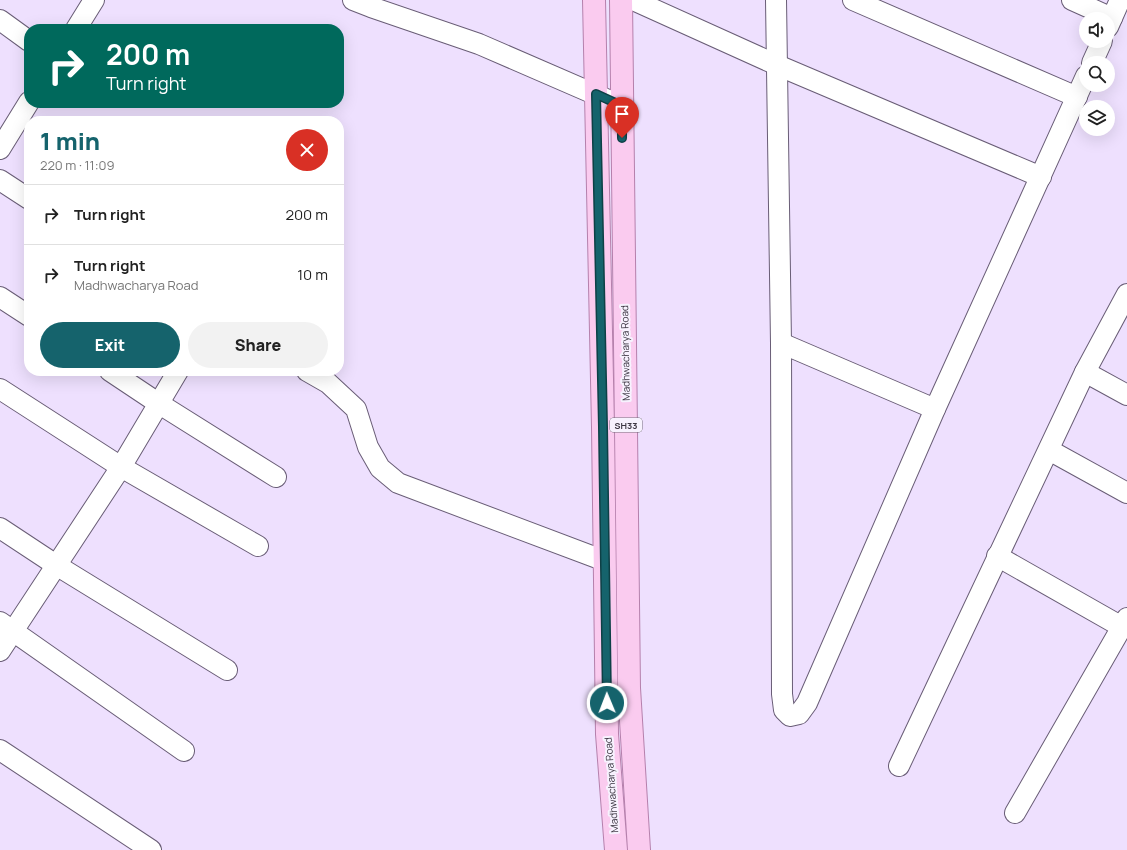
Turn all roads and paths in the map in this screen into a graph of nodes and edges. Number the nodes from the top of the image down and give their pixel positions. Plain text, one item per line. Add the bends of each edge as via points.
1 (94, 0) edge
2 (353, 0) edge
3 (594, 0) edge
4 (621, 0) edge
5 (633, 0) edge
6 (776, 0) edge
7 (853, 0) edge
8 (1072, 0) edge
9 (1120, 0) edge
10 (1092, 12) edge
11 (1115, 12) edge
12 (0, 20) edge
13 (79, 24) edge
14 (24, 37) edge
15 (777, 65) junction
16 (1079, 91) edge
17 (596, 94) junction
18 (1076, 97) junction
19 (622, 106) junction
20 (25, 108) edge
21 (0, 149) edge
22 (1041, 177) junction
23 (0, 180) edge
24 (24, 196) edge
25 (0, 297) edge
26 (1126, 299) edge
27 (24, 313) edge
28 (781, 343) junction
29 (1084, 372) junction
30 (118, 376) edge
31 (175, 376) edge
32 (316, 376) edge
33 (0, 389) edge
34 (1127, 395) edge
35 (158, 403) junction
36 (935, 409) junction
37 (1049, 450) junction
38 (121, 467) junction
39 (276, 477) dead end
40 (1127, 493) edge
41 (0, 528) edge
42 (258, 546) dead end
43 (997, 556) junction
44 (605, 561) junction
45 (56, 565) junction
46 (1124, 622) edge
47 (6, 626) edge
48 (0, 651) edge
49 (227, 670) dead end
50 (0, 750) edge
51 (184, 751) dead end
52 (899, 766) dead end
53 (1015, 813) dead end
54 (152, 850) edge
55 (616, 850) edge
56 (639, 850) edge

1 - 13 street
2 - 17 street via 479,44
3 - 17 main road, Madhwacharya Road
4 - 19 main road, Madhwacharya Road / SH33
5 - 15 street
6 - 15 street
7 - 18 street
8 - 10 street
9 - 11 street
12 - 14 street
15 - 22 street
15 - 28 street
16 - 18 street
17 - 19 street
17 - 44 main road, Madhwacharya Road
18 - 22 street
19 - 56 main road, Madhwacharya Road / SH33 via 629,688
20 - 21 street
22 - 36 street
23 - 24 street
25 - 27 street
26 - 29 street
28 - 36 street
28 - 36 street via 782,694 784,710 790,716 799,714 807,703
29 - 34 street
29 - 37 street
30 - 35 street
31 - 35 street
32 - 44 street via 328,383 356,409 368,447 380,468 398,483
33 - 38 street
35 - 38 street
35 - 39 street
37 - 40 street
37 - 43 street
38 - 42 street
38 - 45 street
41 - 45 street
43 - 46 street
43 - 52 street
44 - 55 main road, Madhwacharya Road via 607,734
45 - 47 street
45 - 49 street
46 - 53 street
47 - 48 street
47 - 51 street
50 - 54 street

